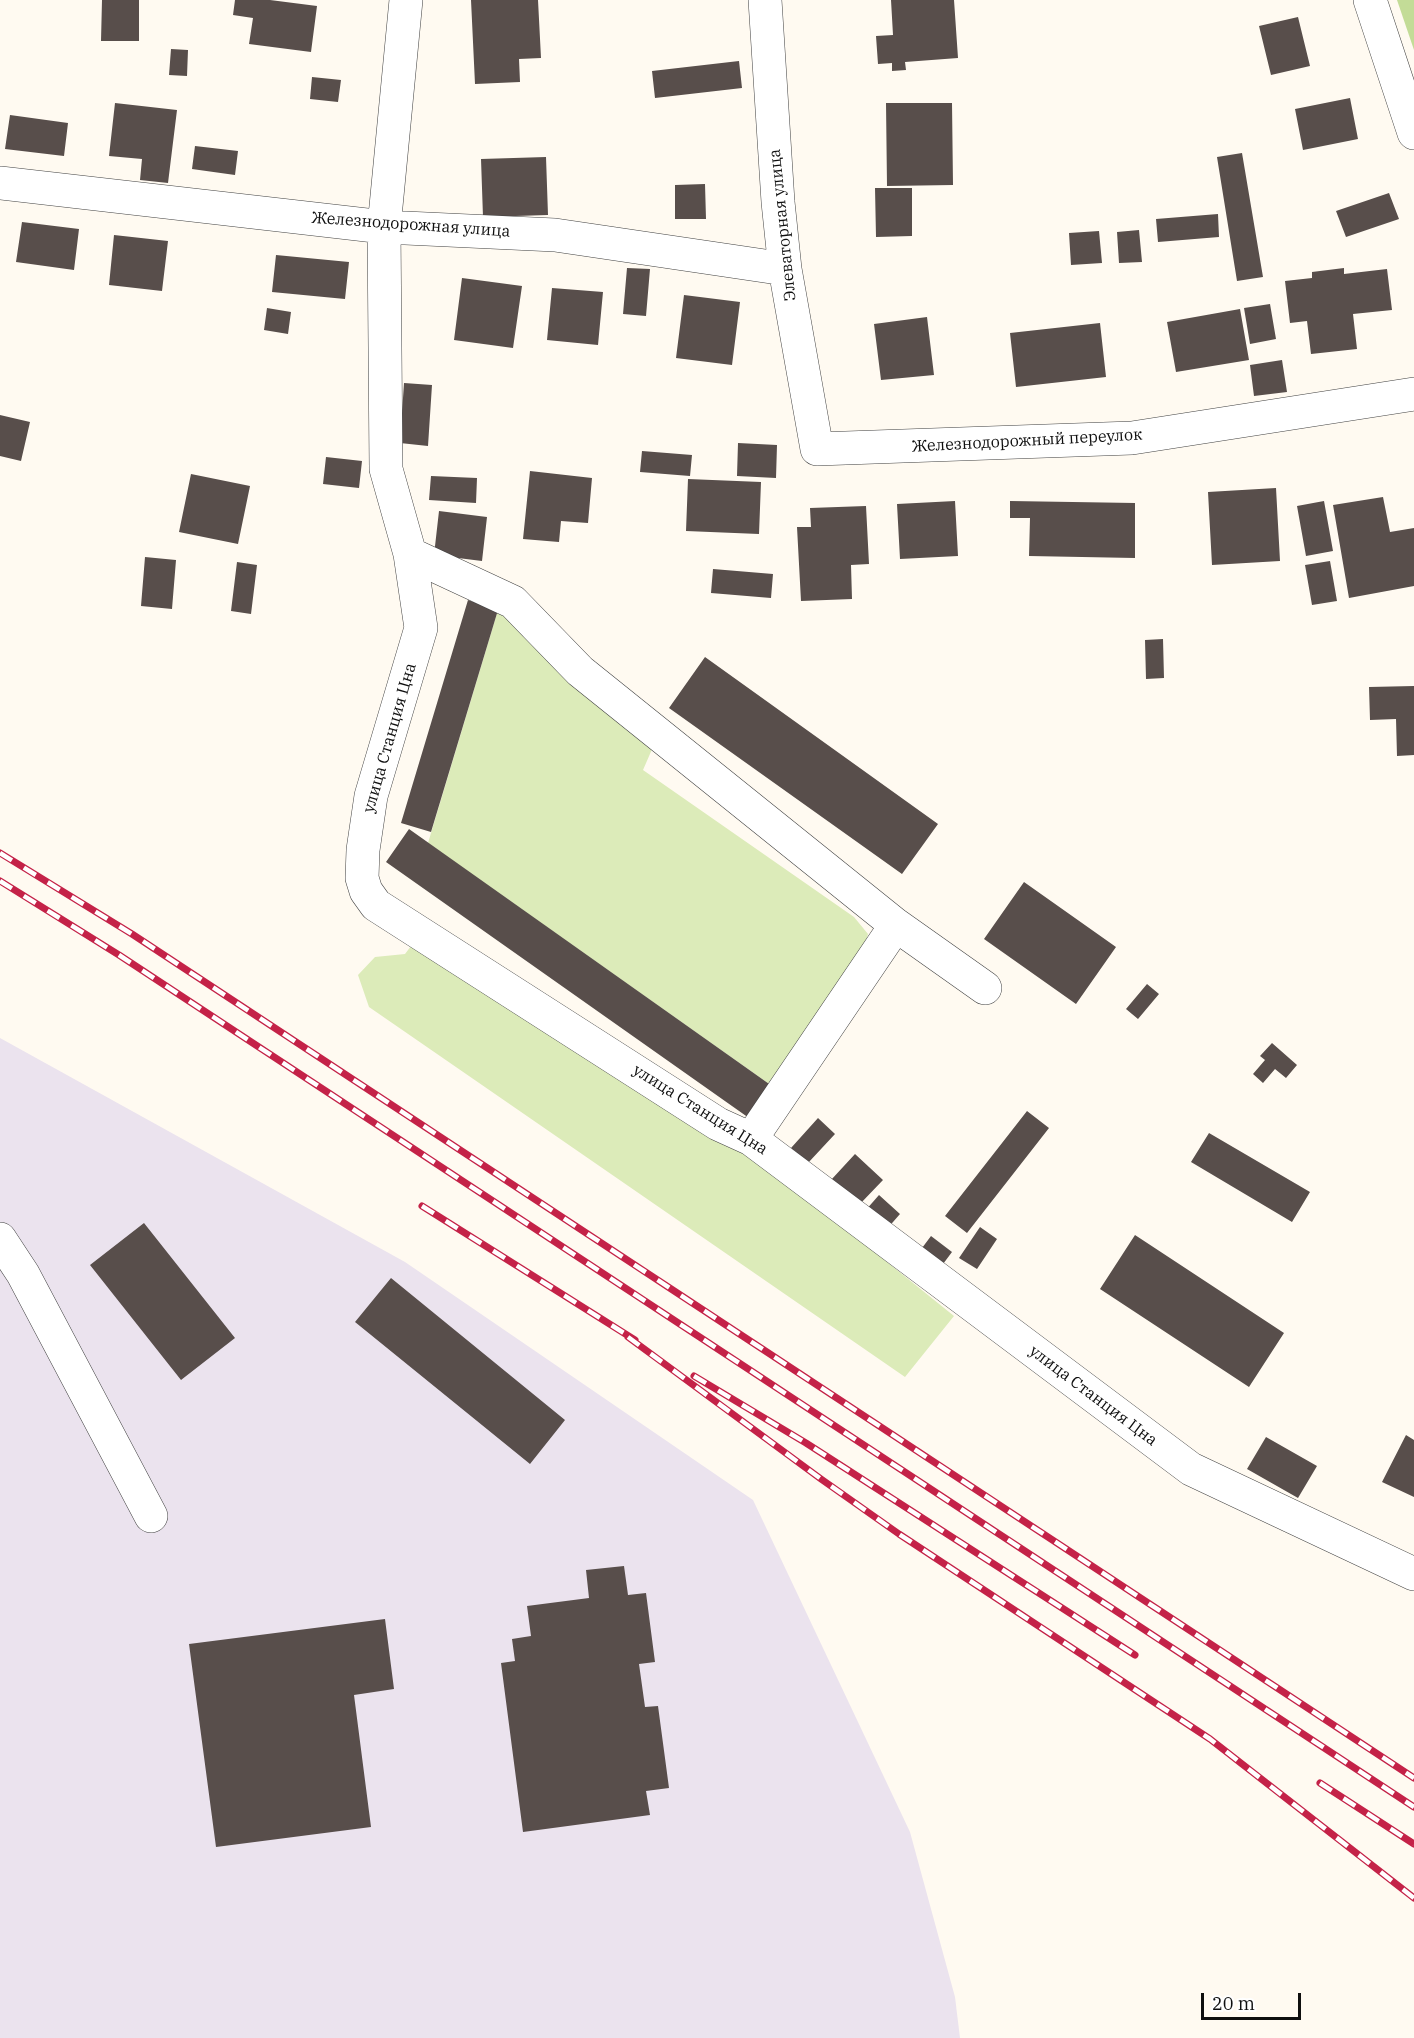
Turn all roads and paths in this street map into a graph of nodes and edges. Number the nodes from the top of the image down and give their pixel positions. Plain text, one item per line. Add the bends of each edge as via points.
1 (406, 0) edge
2 (765, 0) edge
3 (1370, 0) edge
4 (1414, 133) edge
5 (0, 183) edge
6 (384, 227) junction
7 (785, 269) junction
8 (1414, 394) edge
9 (817, 449) joint
10 (410, 554) junction
11 (896, 925) junction
12 (985, 988) dead end
13 (751, 1139) junction
14 (0, 1239) edge
15 (151, 1516) dead end
16 (1414, 1574) edge

1 - 6 street, улица Станция Цна
2 - 7 street, Элеваторная улица
3 - 4 street
5 - 6 street, Железнодорожная улица
6 - 7 street, Железнодорожная улица via 555,235
6 - 10 street, улица Станция Цна via 386,469
7 - 9 street, Элеваторная улица
8 - 9 street, Железнодорожный переулок via 1132,438
10 - 11 street via 513,602 580,671
10 - 13 street, улица Станция Цна via 421,628 370,796 363,850 362,878 366,891 376,905 718,1124
11 - 12 street
11 - 13 street
13 - 16 street, улица Станция Цна via 1191,1469
14 - 15 street via 23,1274

